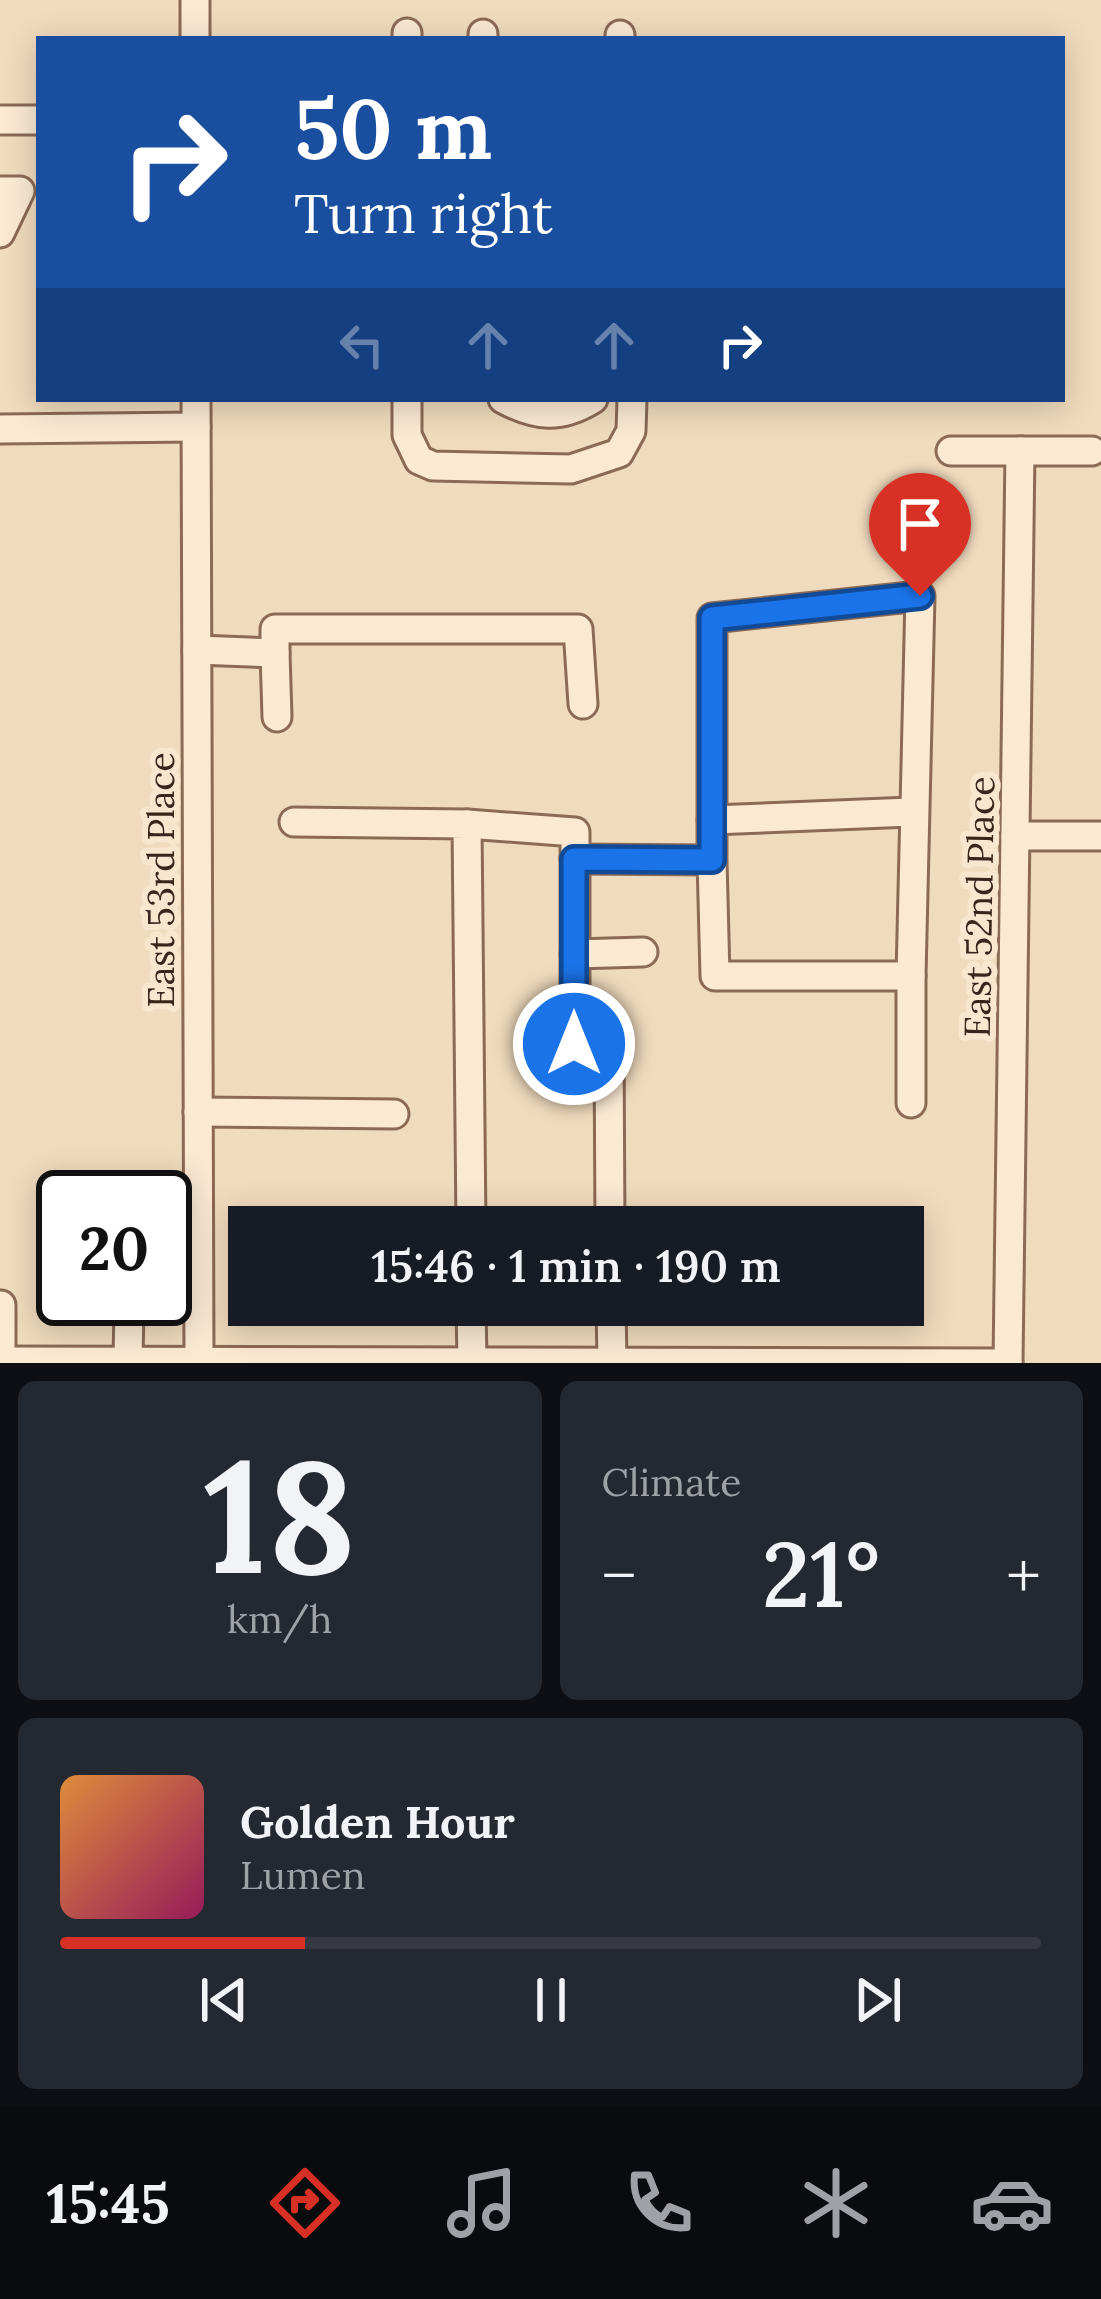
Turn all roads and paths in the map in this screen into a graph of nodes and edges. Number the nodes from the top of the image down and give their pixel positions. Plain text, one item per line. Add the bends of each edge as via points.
1 (195, 0) edge
2 (195, 36) edge
3 (0, 120) edge
4 (36, 120) edge
5 (0, 191) edge
6 (0, 233) edge
7 (124, 402) edge
8 (407, 402) edge
9 (509, 402) edge
10 (588, 402) edge
11 (632, 402) edge
12 (196, 413) edge
13 (126, 428) junction
14 (0, 429) edge
15 (951, 451) dead end
16 (1020, 451) junction
17 (1092, 451) dead end
18 (197, 650) junction
19 (275, 653) junction
20 (583, 704) dead end
21 (278, 717) dead end
22 (911, 812) junction
23 (712, 820) junction
24 (294, 822) dead end
25 (467, 824) junction
26 (1016, 836) junction
27 (1101, 836) edge
28 (574, 859) junction
29 (712, 860) junction
30 (644, 952) dead end
31 (575, 954) junction
32 (911, 976) junction
33 (911, 1103) dead end
34 (198, 1112) junction
35 (394, 1114) dead end
36 (471, 1206) edge
37 (610, 1206) edge
38 (1, 1305) edge
39 (129, 1326) edge
40 (471, 1326) edge
41 (611, 1326) edge
42 (0, 1361) edge
43 (128, 1361) edge
44 (189, 1362) edge
45 (300, 1362) edge
46 (416, 1362) edge
47 (472, 1362) edge
48 (533, 1362) edge
49 (612, 1362) edge
50 (677, 1363) edge
51 (1008, 1363) edge

1 - 2 street
3 - 4 street
5 - 6 street via 20,190
7 - 13 street
8 - 11 street via 411,451 433,466 571,469 619,453 632,431
9 - 10 street via 535,415 570,414
12 - 13 street
12 - 18 street, East 53rd Place
13 - 14 street
15 - 16 street
16 - 17 street
16 - 26 street, East 52nd Place
18 - 19 street
18 - 34 street, East 53rd Place
19 - 20 street via 275,629 578,629
19 - 21 street
22 - 23 street
22 - 23 street via 920,596 712,618
22 - 32 street
23 - 29 street
24 - 25 street
25 - 28 street via 574,832
25 - 36 street
26 - 27 street
26 - 51 street, East 52nd Place
28 - 29 street
28 - 31 street
29 - 32 street via 715,976
30 - 31 street
31 - 37 street via 574,1044 608,1044
32 - 33 street
34 - 35 street
34 - 44 street, East 53rd Place
38 - 42 street
39 - 43 street
40 - 47 street
41 - 49 street
42 - 43 street
43 - 44 street
44 - 45 street
45 - 46 street
46 - 47 street
47 - 48 street
48 - 49 street
49 - 50 street
50 - 51 street

